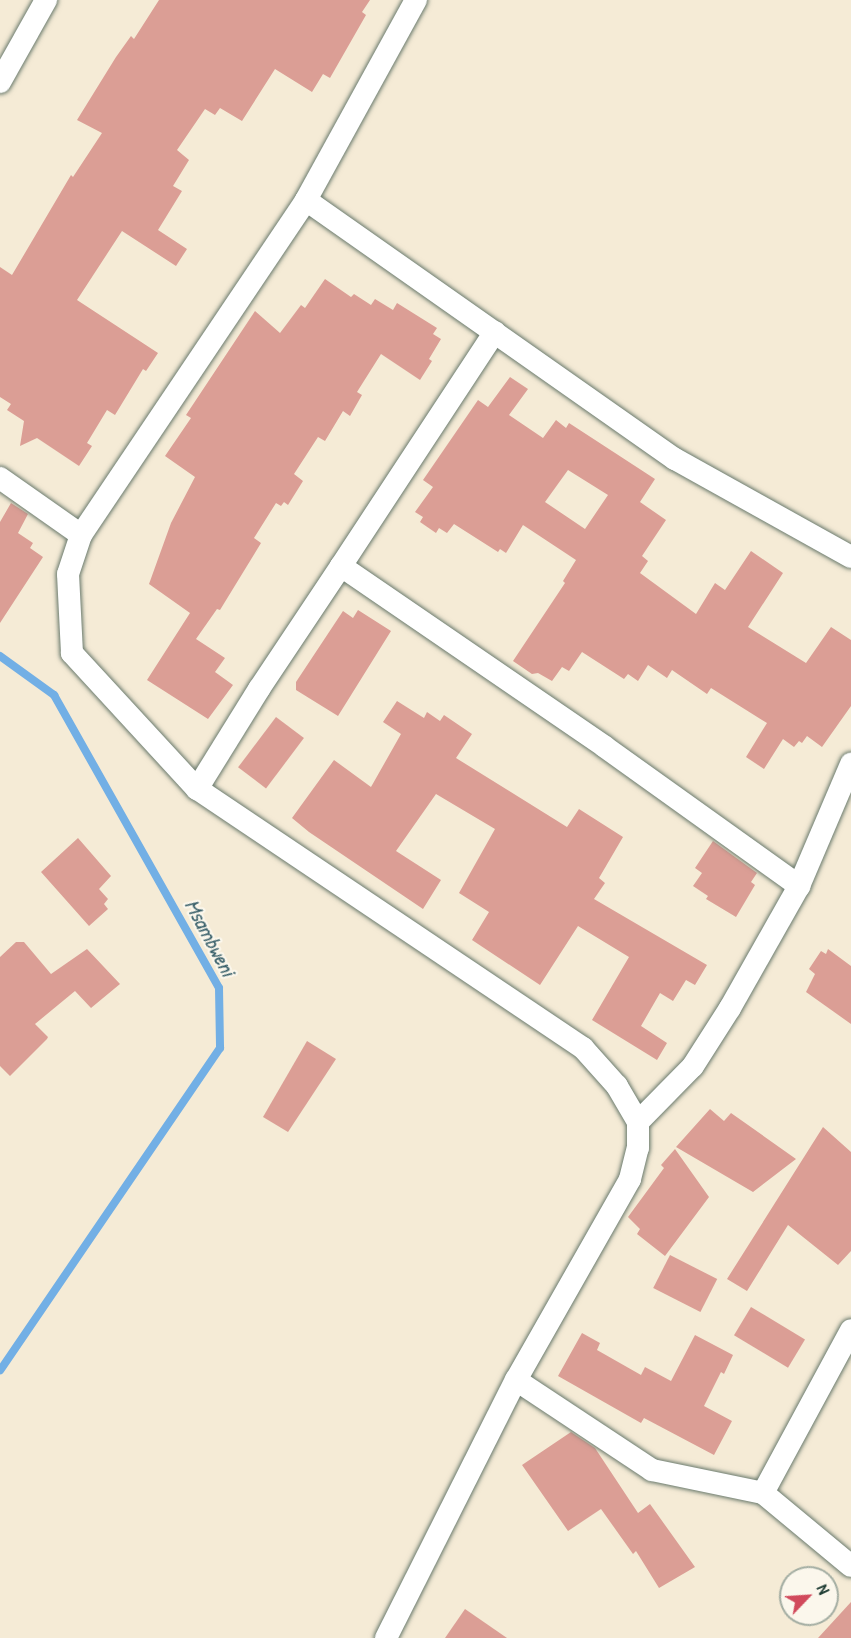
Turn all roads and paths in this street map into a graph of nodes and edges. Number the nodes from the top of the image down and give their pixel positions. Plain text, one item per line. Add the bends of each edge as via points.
1 (46, 0) edge
2 (416, 0) edge
3 (0, 82) edge
4 (306, 200) junction
5 (495, 332) junction
6 (0, 478) edge
7 (81, 535) junction
8 (851, 557) edge
9 (341, 566) junction
10 (851, 764) edge
11 (197, 789) junction
12 (799, 886) junction
13 (638, 1122) junction
14 (851, 1329) edge
15 (516, 1380) junction
16 (763, 1493) junction
17 (851, 1566) edge
18 (386, 1638) edge

1 - 3 street
2 - 4 street
4 - 5 street
4 - 7 street
5 - 8 street via 675,459
5 - 9 street
6 - 7 street
7 - 11 street via 68,574 72,653
9 - 11 street
9 - 12 street
10 - 12 street
11 - 13 street via 583,1048 617,1086
12 - 13 street via 693,1066
13 - 15 street via 638,1148 630,1179
14 - 16 street
15 - 16 street via 652,1470
15 - 18 street
16 - 17 street

